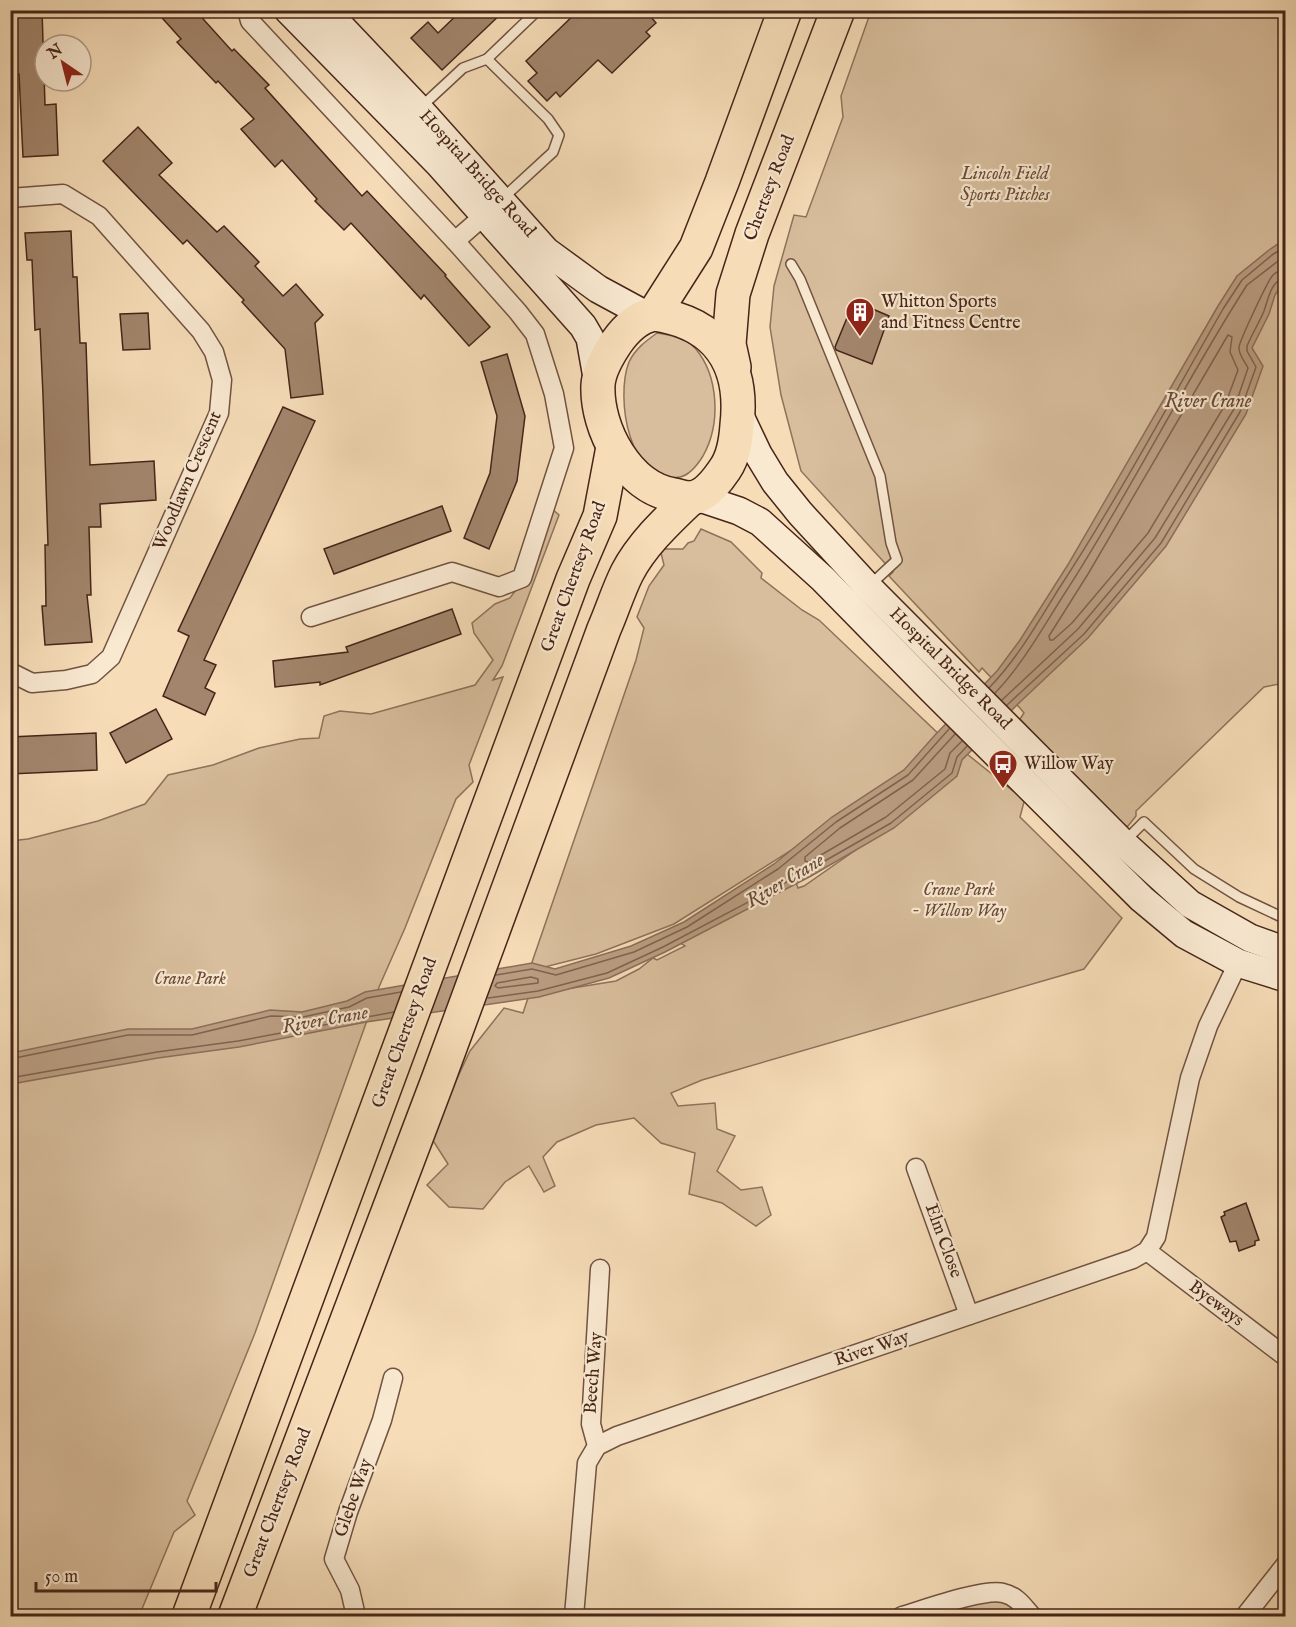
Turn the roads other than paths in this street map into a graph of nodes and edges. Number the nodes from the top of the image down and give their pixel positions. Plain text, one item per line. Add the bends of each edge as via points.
1 (247, 10) edge
2 (288, 10) edge
3 (326, 10) edge
4 (538, 10) edge
5 (784, 10) edge
6 (838, 10) edge
7 (487, 59) junction
8 (419, 110) junction
9 (10, 198) edge
10 (500, 201) junction
11 (455, 241) junction
12 (791, 264) dead end
13 (650, 315) junction
14 (735, 372) junction
15 (598, 383) junction
16 (739, 414) junction
17 (613, 447) junction
18 (694, 497) junction
19 (868, 587) junction
20 (311, 617) dead end
21 (10, 672) edge
22 (1114, 852) junction
23 (1286, 919) edge
24 (1250, 938) junction
25 (1286, 951) edge
26 (1238, 963) junction
27 (1286, 978) edge
28 (916, 1168) dead end
29 (1147, 1251) junction
30 (600, 1269) dead end
31 (969, 1315) junction
32 (1286, 1357) edge
33 (393, 1378) dead end
34 (597, 1446) junction
35 (1286, 1564) edge
36 (189, 1617) edge
37 (235, 1617) edge
38 (356, 1617) edge
39 (574, 1617) edge
40 (902, 1617) edge
41 (1032, 1617) edge
42 (1245, 1617) edge

1 - 11 street via 250,21
2 - 10 main road, Hospital Bridge Road
3 - 8 main road, Hospital Bridge Road
4 - 7 lane
5 - 13 highway via 696,248
6 - 14 highway, Chertsey Road via 733,294 729,345
7 - 8 lane via 463,68
7 - 10 lane via 548,119 559,135 553,152
8 - 10 main road, Hospital Bridge Road
9 - 21 street, Woodlawn Crescent via 63,194 99,216 201,331 214,352 222,380 219,413 111,657 92,674 66,680 32,683
10 - 11 street, Hospital Bridge Road
10 - 13 main road, Hospital Bridge Road via 546,251 598,289
10 - 15 main road, Hospital Bridge Road via 590,338
11 - 20 street via 535,334 554,394 564,448 522,578 499,587 452,572
12 - 19 lane via 880,476 897,561
13 - 14 highway via 671,316 706,332
13 - 15 highway via 623,332 606,358
14 - 16 highway
15 - 17 highway via 604,422
16 - 18 highway via 728,464 716,481
16 - 19 main road, Hospital Bridge Road via 775,482
17 - 18 highway via 634,477 662,493
17 - 36 highway, Great Chertsey Road via 600,516 573,579
18 - 22 main road, Hospital Bridge Road via 760,522 823,579 1030,787
18 - 37 highway, Great Chertsey Road via 652,538 628,572 600,640
19 - 22 main road, Hospital Bridge Road via 1050,768
22 - 23 lane via 1144,822 1202,874
22 - 24 main road, Hospital Bridge Road via 1190,904
22 - 26 main road, Hospital Bridge Road via 1142,899 1184,934
24 - 25 main road, Hospital Bridge Road
24 - 26 main road
26 - 27 main road, Hospital Bridge Road
26 - 29 street via 1208,1026 1190,1078 1156,1237
28 - 31 street, Elm Close
29 - 31 street, River Way
29 - 32 street, Byeways
30 - 34 street, Beech Way via 591,1424
31 - 34 street, River Way
33 - 38 street, Glebe Way via 334,1559 350,1590
34 - 39 street via 586,1463
35 - 42 street
40 - 41 street via 986,1592 1002,1592 1018,1599

